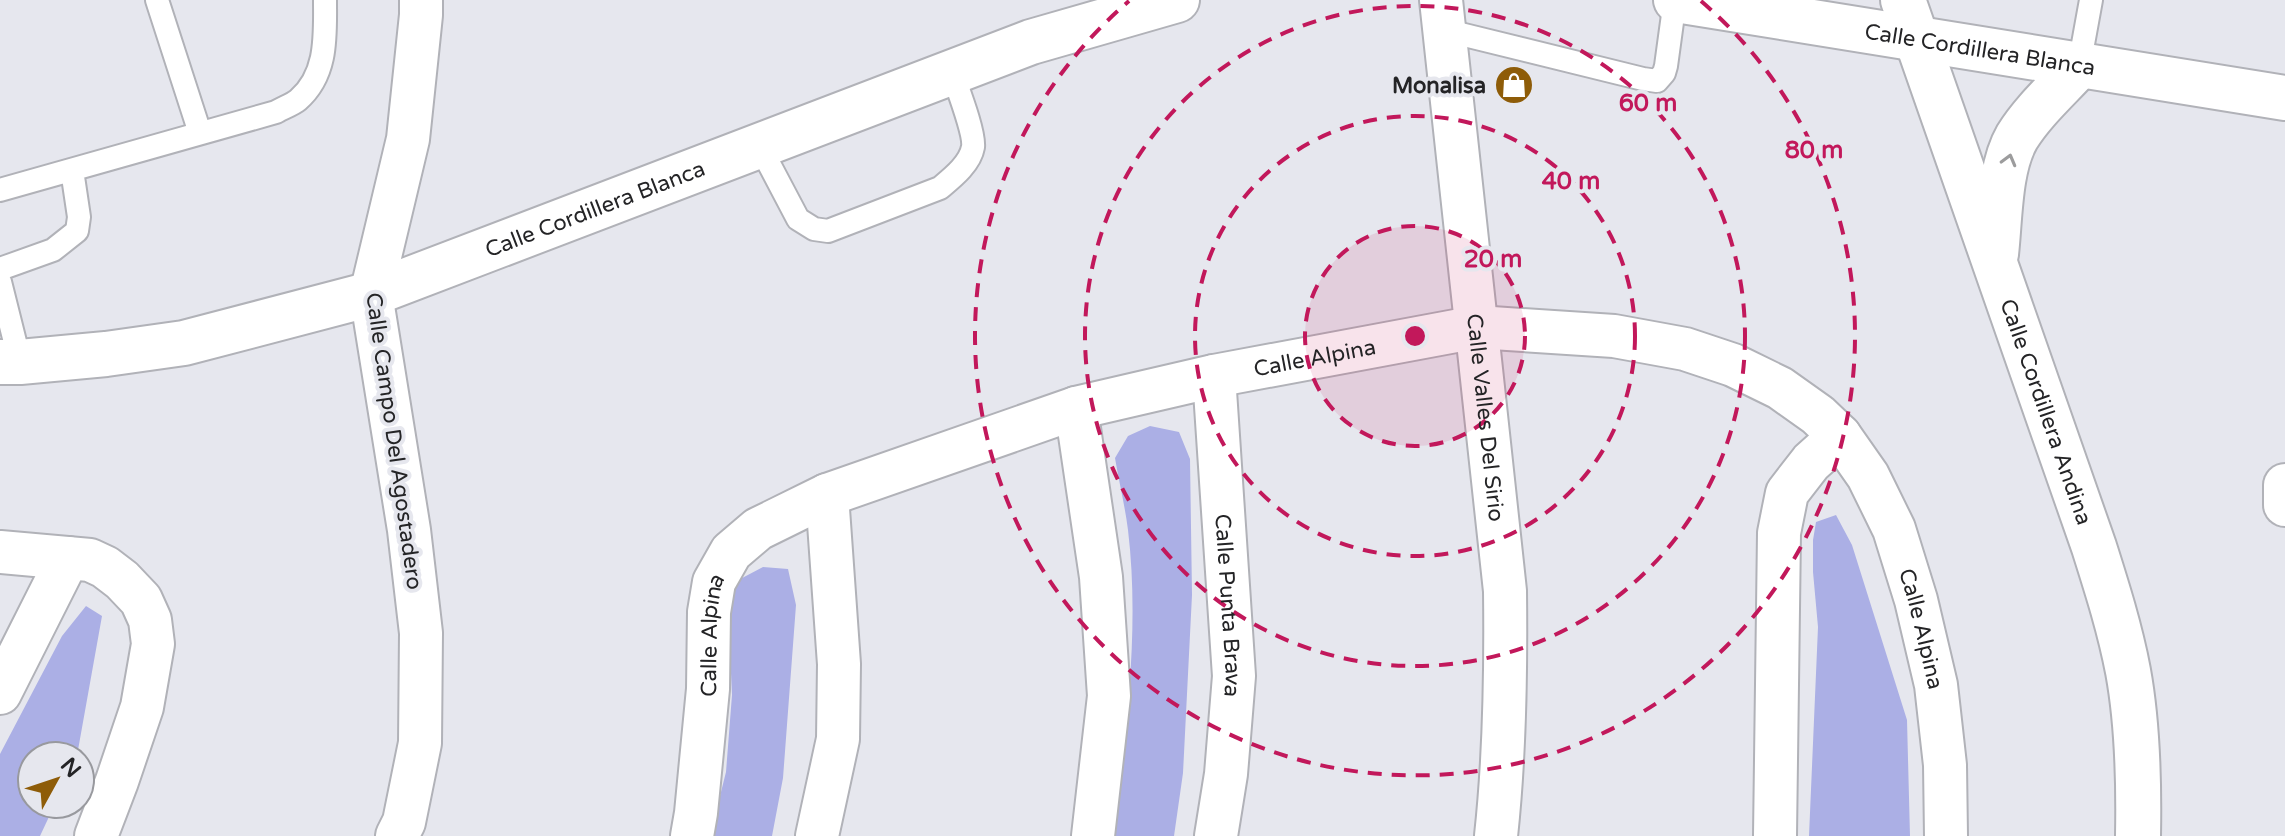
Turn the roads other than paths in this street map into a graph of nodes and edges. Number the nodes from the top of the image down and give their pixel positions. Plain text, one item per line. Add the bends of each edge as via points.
1 (157, 0) edge
2 (325, 0) edge
3 (421, 0) edge
4 (1177, 0) edge
5 (1676, 0) edge
6 (2091, 0) edge
7 (1748, 5) edge
8 (1443, 15) edge
9 (1909, 18) edge
10 (2079, 66) junction
11 (952, 72) junction
12 (2285, 98) edge
13 (200, 133) junction
14 (759, 145) junction
15 (72, 170) junction
16 (0, 190) edge
17 (1995, 265) junction
18 (0, 269) edge
19 (0, 282) edge
20 (371, 294) junction
21 (1477, 327) junction
22 (10, 362) edge
23 (1214, 376) junction
24 (1076, 408) junction
25 (1840, 436) junction
26 (2285, 485) edge
27 (827, 495) junction
28 (2285, 505) edge
29 (0, 552) edge
30 (68, 558) junction
31 (0, 693) edge
32 (96, 836) edge
33 (397, 836) edge
34 (692, 836) edge
35 (817, 836) edge
36 (1093, 836) edge
37 (1216, 836) edge
38 (1496, 836) edge
39 (1775, 836) edge
40 (1946, 836) edge
41 (2138, 836) edge

1 - 13 lane
2 - 13 lane via 324,55 298,99 276,112
3 - 20 street, Calle Campo Del Agostadero via 408,139
4 - 11 street, Calle Cordillera Blanca via 1031,42
5 - 7 street, Calle Cordillera Blanca
5 - 8 lane via 1666,66 1657,81
6 - 10 lane
7 - 9 street, Calle Cordillera Blanca
8 - 21 street, Calle Valles Del Sirio
9 - 10 street, Calle Cordillera Blanca
9 - 17 street, Calle Cordillera Andina
10 - 12 street, Calle Cordillera Blanca
17 -> 10 street via 2010,150 2024,126
11 - 14 street, Calle Cordillera Blanca
11 - 14 lane via 973,146 966,162 940,188 828,231 798,219
13 - 15 lane
14 - 20 street, Calle Cordillera Blanca
15 - 16 lane
15 - 18 lane via 77,231 53,250
17 - 41 street, Calle Cordillera Andina via 2118,624 2135,731
19 - 22 lane
20 - 22 street, Calle Cordillera Blanca via 184,343
20 - 33 street, Calle Campo Del Agostadero via 421,633 420,743
21 - 23 street, Calle Alpina
21 - 25 street, Calle Alpina via 1614,336 1685,349 1780,388
21 - 38 street, Calle Valles Del Sirio via 1505,591 1504,737
23 - 24 street, Calle Alpina
23 - 37 street, Calle Punta Brava via 1234,676
24 - 27 street, Calle Alpina
24 - 36 street via 1101,577 1109,696
25 - 39 street via 1787,493 1779,533
25 - 40 street, Calle Alpina via 1868,476 1894,529 1916,600 1936,685
26 - 28 street
27 - 34 street, Calle Alpina via 758,529 731,552 714,582
27 - 35 street via 839,664 838,739
29 - 30 street
30 - 31 street
30 - 32 street via 90,560 122,580 141,600 153,644 142,707

